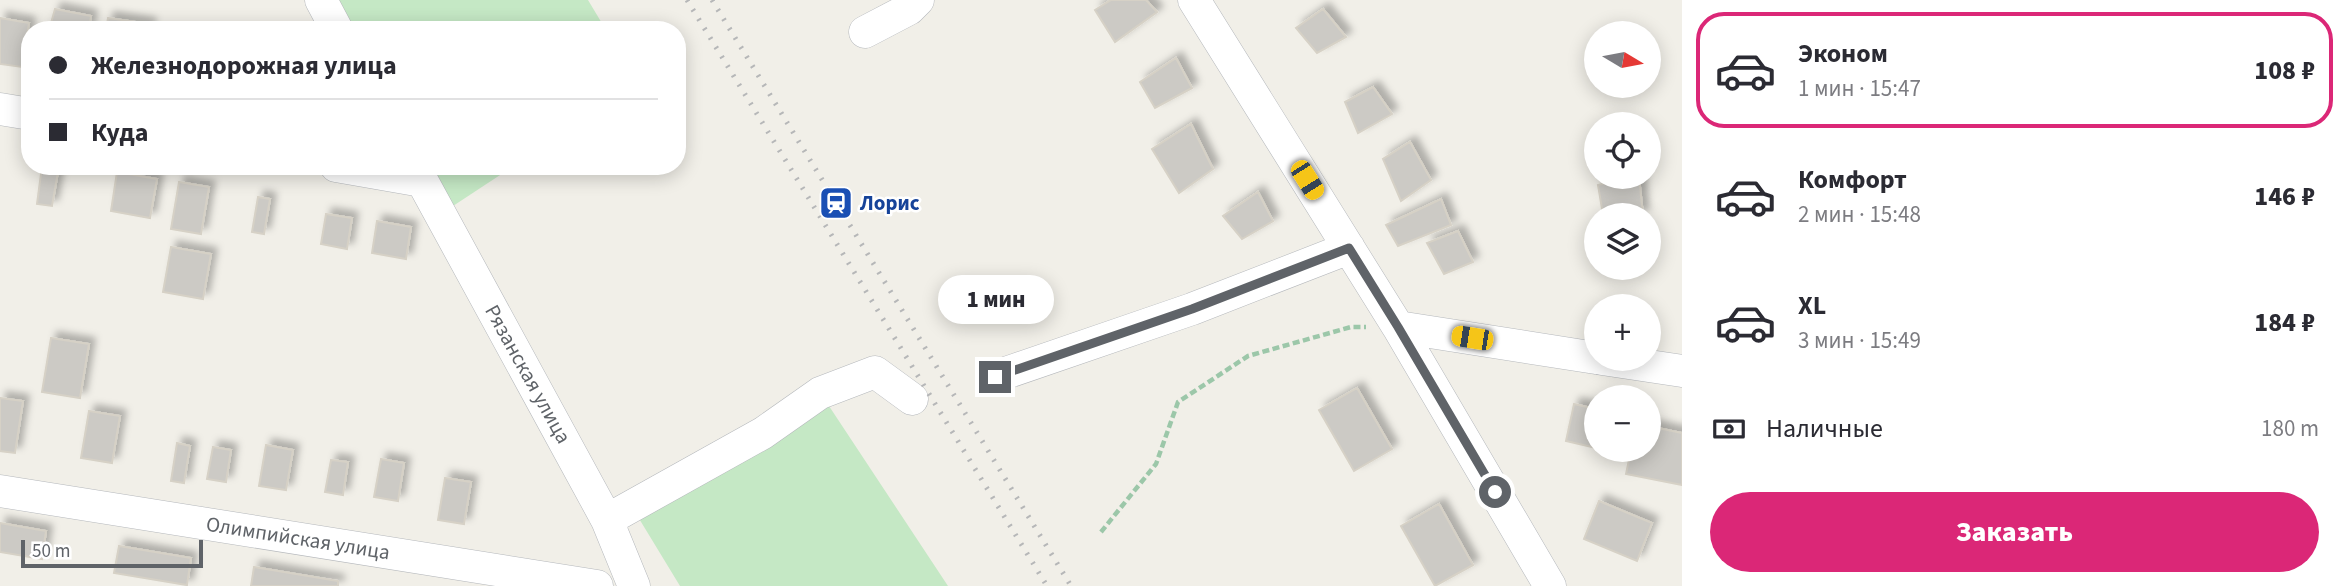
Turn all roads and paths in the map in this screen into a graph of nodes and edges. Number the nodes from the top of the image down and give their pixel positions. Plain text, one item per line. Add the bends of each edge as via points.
1 (321, 0) edge
2 (918, 0) edge
3 (1194, 0) edge
4 (332, 21) edge
5 (865, 32) dead end
6 (0, 109) edge
7 (21, 112) edge
8 (419, 175) edge
9 (1349, 248) junction
10 (1398, 327) junction
11 (1584, 356) edge
12 (1661, 369) edge
13 (1682, 372) edge
14 (995, 377) dead end
15 (912, 399) dead end
16 (0, 491) edge
17 (607, 520) junction
18 (1101, 532) dead end
19 (597, 586) edge
20 (634, 586) edge
21 (1550, 586) edge

1 - 4 street
2 - 5 street
3 - 9 street
6 - 7 street
8 - 17 street, Рязанская улица
9 - 10 street
9 - 14 street via 1192,309
10 - 11 street
10 - 18 path via 1351,327 1248,356 1178,402 1156,464
10 - 21 street
12 - 13 street
15 - 17 street via 875,372 820,393 763,433
16 - 19 street, Олимпийская улица
17 - 20 street, Рязанская улица

